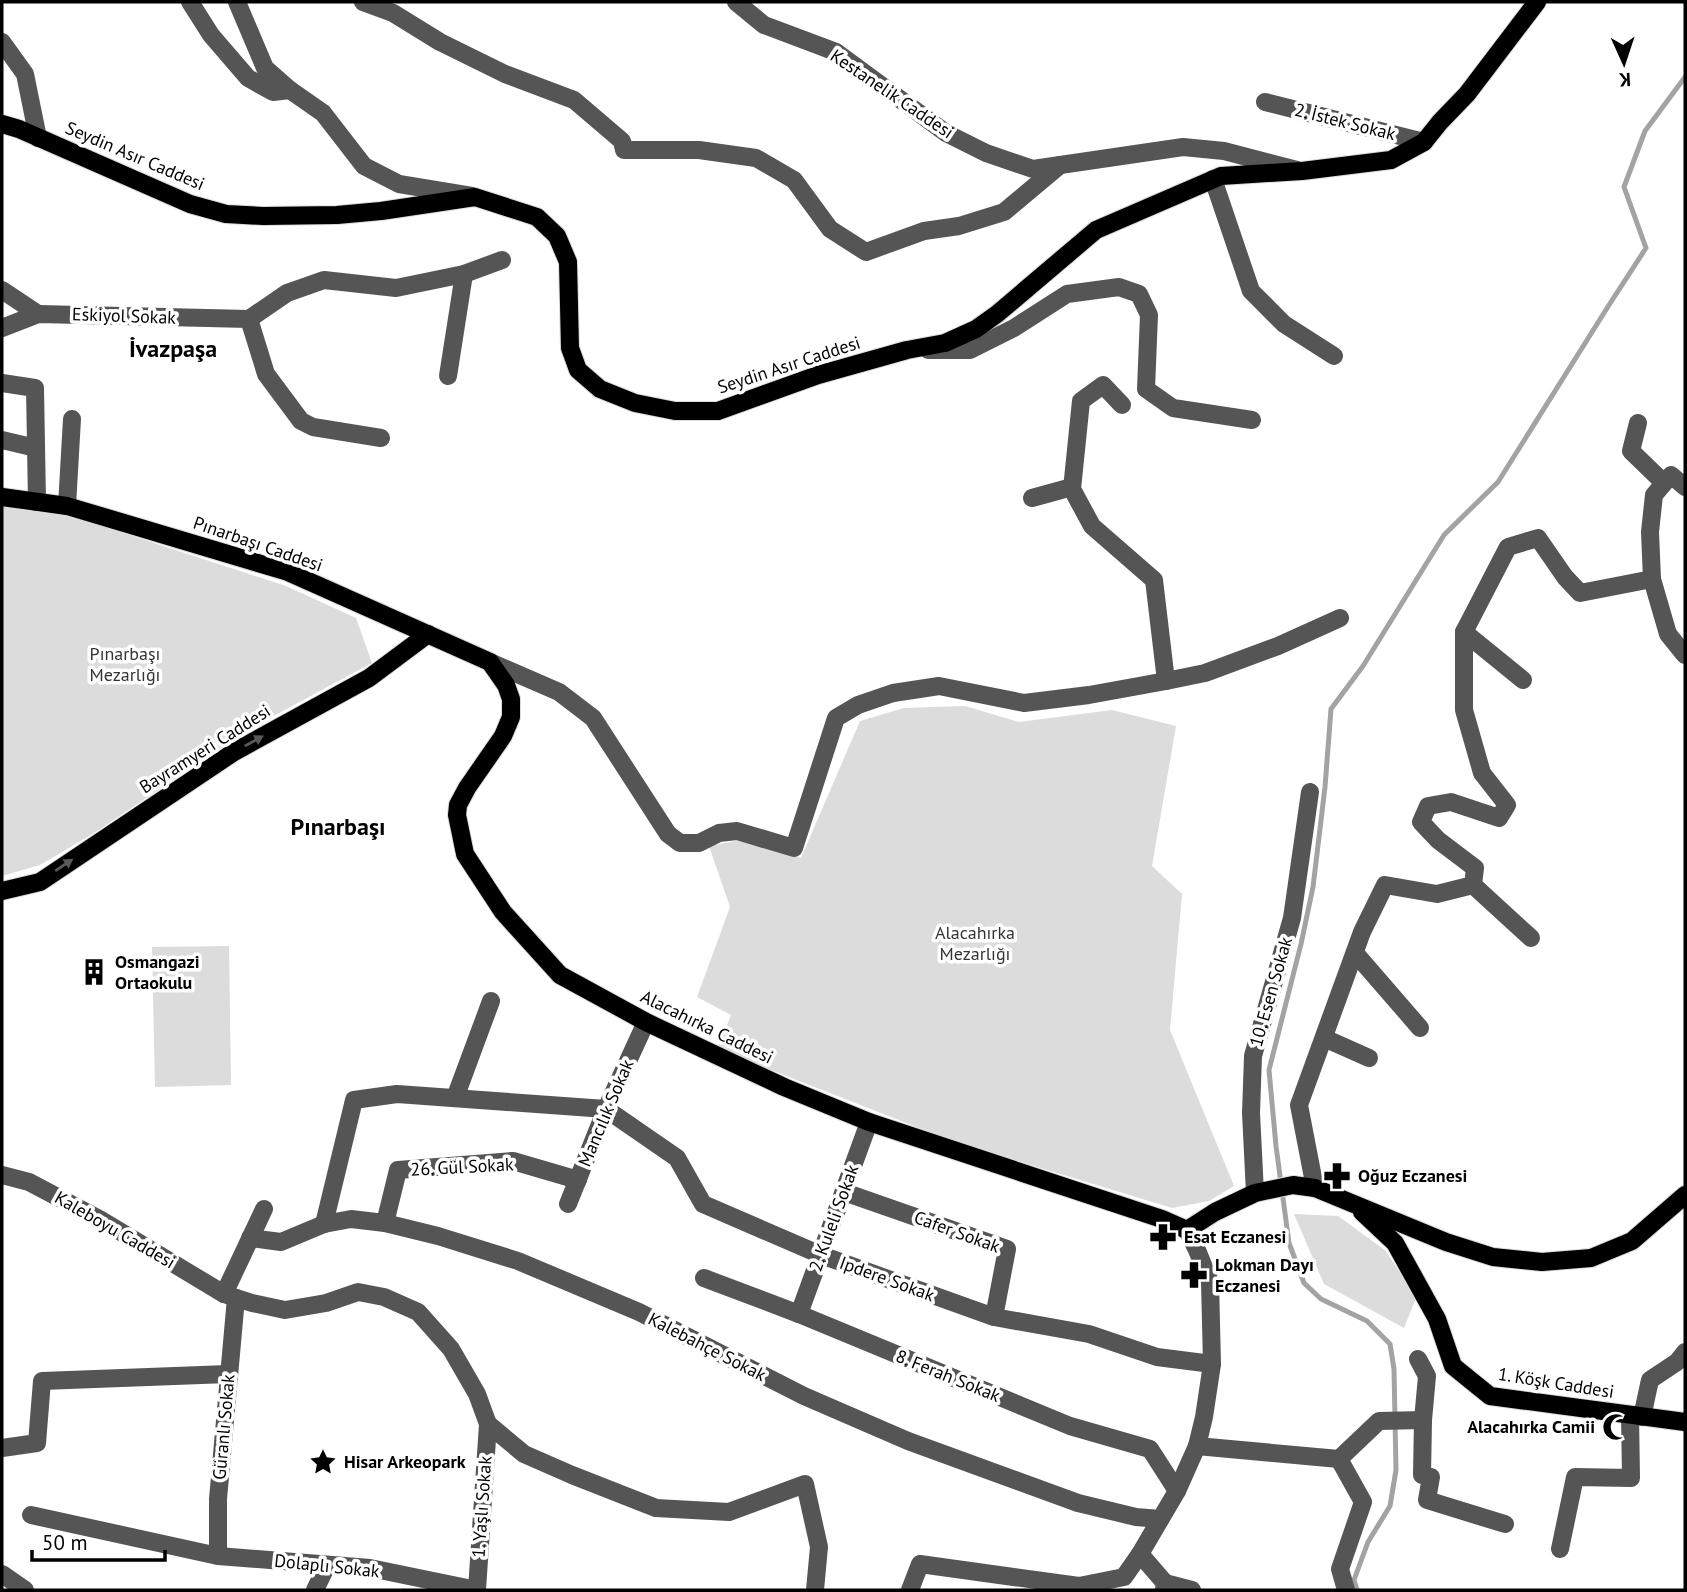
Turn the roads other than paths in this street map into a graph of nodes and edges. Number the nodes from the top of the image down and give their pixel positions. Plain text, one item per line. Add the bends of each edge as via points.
1 (190, 2) edge
2 (237, 2) edge
3 (363, 2) edge
4 (736, 2) edge
5 (1530, 2) edge
6 (1537, 2) edge
7 (1524, 20) junction
8 (2, 42) edge
9 (290, 90) junction
10 (1265, 102) dead end
11 (2, 124) edge
12 (38, 138) junction
13 (1424, 142) junction
14 (1060, 165) junction
15 (1302, 172) junction
16 (1213, 179) junction
17 (475, 197) junction
18 (502, 260) dead end
19 (464, 274) junction
20 (2, 290) edge
21 (38, 314) junction
22 (249, 319) junction
23 (2, 328) edge
24 (907, 350) junction
25 (1334, 356) dead end
26 (448, 376) dead end
27 (2, 383) edge
28 (1122, 405) dead end
29 (72, 419) dead end
30 (1252, 420) dead end
31 (1638, 423) dead end
32 (380, 438) dead end
33 (2, 440) edge
34 (36, 448) junction
35 (1664, 483) junction
36 (1072, 487) junction
37 (1685, 487) edge
38 (2, 497) edge
39 (1031, 498) dead end
40 (37, 502) junction
41 (67, 506) junction
42 (1653, 579) junction
43 (1339, 618) dead end
44 (1464, 632) junction
45 (428, 634) junction
46 (1685, 656) edge
47 (490, 662) junction
48 (1524, 680) dead end
49 (1166, 681) junction
50 (1310, 792) dead end
51 (1473, 885) junction
52 (2, 891) edge
53 (1531, 938) dead end
54 (1355, 953) junction
55 (491, 1001) dead end
56 (646, 1022) junction
57 (1420, 1028) dead end
58 (1324, 1038) junction
59 (1369, 1058) dead end
60 (455, 1098) junction
61 (606, 1109) junction
62 (869, 1122) junction
63 (2, 1175) edge
64 (578, 1180) junction
65 (1315, 1188) junction
66 (844, 1192) junction
67 (1255, 1193) junction
68 (1685, 1195) edge
69 (568, 1204) dead end
70 (1355, 1206) junction
71 (264, 1209) dead end
72 (385, 1223) junction
73 (324, 1224) junction
74 (1187, 1230) junction
75 (250, 1238) junction
76 (821, 1255) junction
77 (704, 1278) dead end
78 (230, 1296) junction
79 (799, 1314) junction
80 (994, 1317) junction
81 (1685, 1352) edge
82 (1418, 1359) dead end
83 (1212, 1364) junction
84 (228, 1374) junction
85 (1636, 1416) junction
86 (1418, 1420) junction
87 (1685, 1422) edge
88 (488, 1424) junction
89 (1197, 1446) junction
90 (2, 1448) edge
91 (1339, 1459) junction
92 (1177, 1491) junction
93 (31, 1515) dead end
94 (1160, 1519) junction
95 (1505, 1524) dead end
96 (1560, 1549) dead end
97 (1140, 1554) junction
98 (218, 1556) junction
99 (327, 1565) junction
100 (2, 1574) edge
101 (1094, 1586) edge
102 (1164, 1587) edge
103 (25, 1590) edge
104 (315, 1590) edge
105 (477, 1590) edge
106 (815, 1590) edge
107 (910, 1590) edge
108 (1192, 1590) edge
109 (1346, 1590) edge

1 - 9 street via 248,78 274,92
2 - 9 street via 265,68
3 - 14 street via 393,13 505,74 574,100 622,141 624,150 699,150 757,158 794,180 830,229 866,252 924,231 1004,212
4 - 14 street, Kestanelik Caddesi via 764,24 835,52 946,133 1033,169
5 - 7 street
6 - 7 main road, Seydin Asır Caddesi
7 - 13 main road, Seydin Asır Caddesi
8 - 12 street via 25,74
9 - 17 street via 323,113 365,166 399,184
10 - 13 street, 2. İstek Sokak
11 - 12 main road, Seydin Asır Caddesi
12 - 17 main road, Seydin Asır Caddesi via 190,204 226,214 337,215
13 - 15 main road, Seydin Asır Caddesi via 1391,160
14 - 15 street, Kestanelik Caddesi via 1183,147 1224,151
15 - 16 main road, Seydin Asır Caddesi
16 - 24 main road, Seydin Asır Caddesi via 1097,230 976,329 945,343
16 - 25 street via 1251,291 1284,324
17 - 24 main road, Seydin Asır Caddesi via 537,217 557,236 568,262 570,348 578,370 600,388 635,403 675,411 718,411 818,375
18 - 19 street
19 - 22 street via 396,288 324,280 286,293
19 - 26 street
20 - 21 street
21 - 22 street, Eskiyol Sokak
21 - 23 street, Eskiyol Sokak
22 - 32 street via 266,374 301,421
24 - 30 street via 970,350 1067,294 1119,288 1139,294 1149,315 1146,389 1173,408
27 - 34 street via 35,388
28 - 36 street via 1103,384 1081,401
29 - 41 street
31 - 35 street via 1631,451
33 - 34 street
34 - 40 street
35 - 37 street via 1671,475
35 - 42 street via 1654,495 1650,531
36 - 39 street
36 - 49 street via 1092,526 1154,580
38 - 40 main road, Pınarbaşı Caddesi
40 - 41 main road, Pınarbaşı Caddesi
41 - 45 main road, Pınarbaşı Caddesi via 288,572
42 - 44 street via 1580,593 1538,538 1507,547
42 - 46 street via 1668,634
43 - 49 street via 1205,673
44 - 48 street
44 - 51 street via 1464,710 1482,773 1507,805 1499,818 1451,802 1428,806 1421,822 1475,868
45 - 47 main road, Pınarbaşı Caddesi
52 -> 45 main road, Bayramyeri Caddesi via 40,882 234,752 369,677
47 - 49 street via 559,692 593,718 668,834 680,843 699,843 719,833 737,831 794,848 836,718 858,705 893,693 939,686 1024,703
47 - 56 main road, Alacahırka Caddesi via 506,685 511,718 458,805 465,854 503,912 560,975
50 - 67 street, 10. Esen Sokak via 1292,918 1253,1056
51 - 53 street
51 - 54 street via 1437,894 1385,885
54 - 57 street
54 - 58 street
55 - 60 street
56 - 61 street, Mancılık Sokak
56 - 62 main road, Alacahırka Caddesi
58 - 59 street
58 - 65 street via 1299,1105
60 - 61 street
60 - 73 street via 397,1094 354,1100
61 - 64 street, Mancılık Sokak
61 - 76 street, Ipdere Sokak via 677,1158 703,1204
62 - 66 street, 2. Kuleli Sokak
62 - 74 main road, Alacahırka Caddesi
63 - 78 street, Kaleboyu Caddesi via 29,1182 101,1220
64 - 69 street, Mancılık Sokak
64 - 72 street, 26. Gül Sokak via 513,1161 398,1170
65 - 67 main road via 1293,1185
65 - 70 main road
66 - 76 street, 2. Kuleli Sokak
66 - 80 street, Cafer Sokak via 1007,1249
67 - 74 main road
68 - 70 main road via 1632,1241 1591,1258 1542,1262 1493,1257
70 - 85 main road, 1. Köşk Caddesi via 1395,1243 1437,1319 1453,1366 1490,1396
71 - 75 street, Güranlı Sokak
72 - 73 street, Kalebahçe Sokak via 351,1219
72 - 94 street, Kalebahçe Sokak via 518,1261 639,1312 804,1396 908,1441 1078,1503
73 - 75 street, Kalebahçe Sokak via 281,1242
74 - 83 street via 1210,1282
75 - 78 street, Güranlı Sokak
76 - 79 street, 2. Kuleli Sokak
76 - 80 street, Ipdere Sokak
77 - 79 street, 8. Ferah Sokak
78 - 84 street, Güranlı Sokak
78 - 88 street, Kaleboyu Caddesi via 285,1310 358,1292 418,1312 451,1349
79 - 92 street, 8. Ferah Sokak via 1070,1426 1150,1450
80 - 83 street, Ipdere Sokak via 1089,1334 1157,1357
81 - 85 street via 1650,1380
82 - 86 street via 1427,1376
83 - 89 street
84 - 90 street via 42,1381 37,1443
84 - 98 street, Güranlı Sokak
85 - 87 main road, 1. Köşk Caddesi
85 - 96 street via 1631,1478 1575,1478
86 - 91 street via 1379,1421
86 - 95 street via 1422,1475 1432,1477 1427,1500
88 - 105 street, 1. Yaşlı Sokak
88 - 106 street via 524,1454 656,1508 729,1511 805,1484 819,1546
89 - 91 street
89 - 92 street
91 - 109 street via 1363,1502 1340,1569
92 - 94 street
93 - 98 street, Dolaplı Sokak
94 - 97 street
97 - 101 street via 1124,1577
97 - 102 street
98 - 99 street, Dolaplı Sokak
99 - 104 street
99 - 105 street, Dolaplı Sokak via 370,1568
100 - 103 street
101 - 107 street via 920,1564
102 - 108 street

